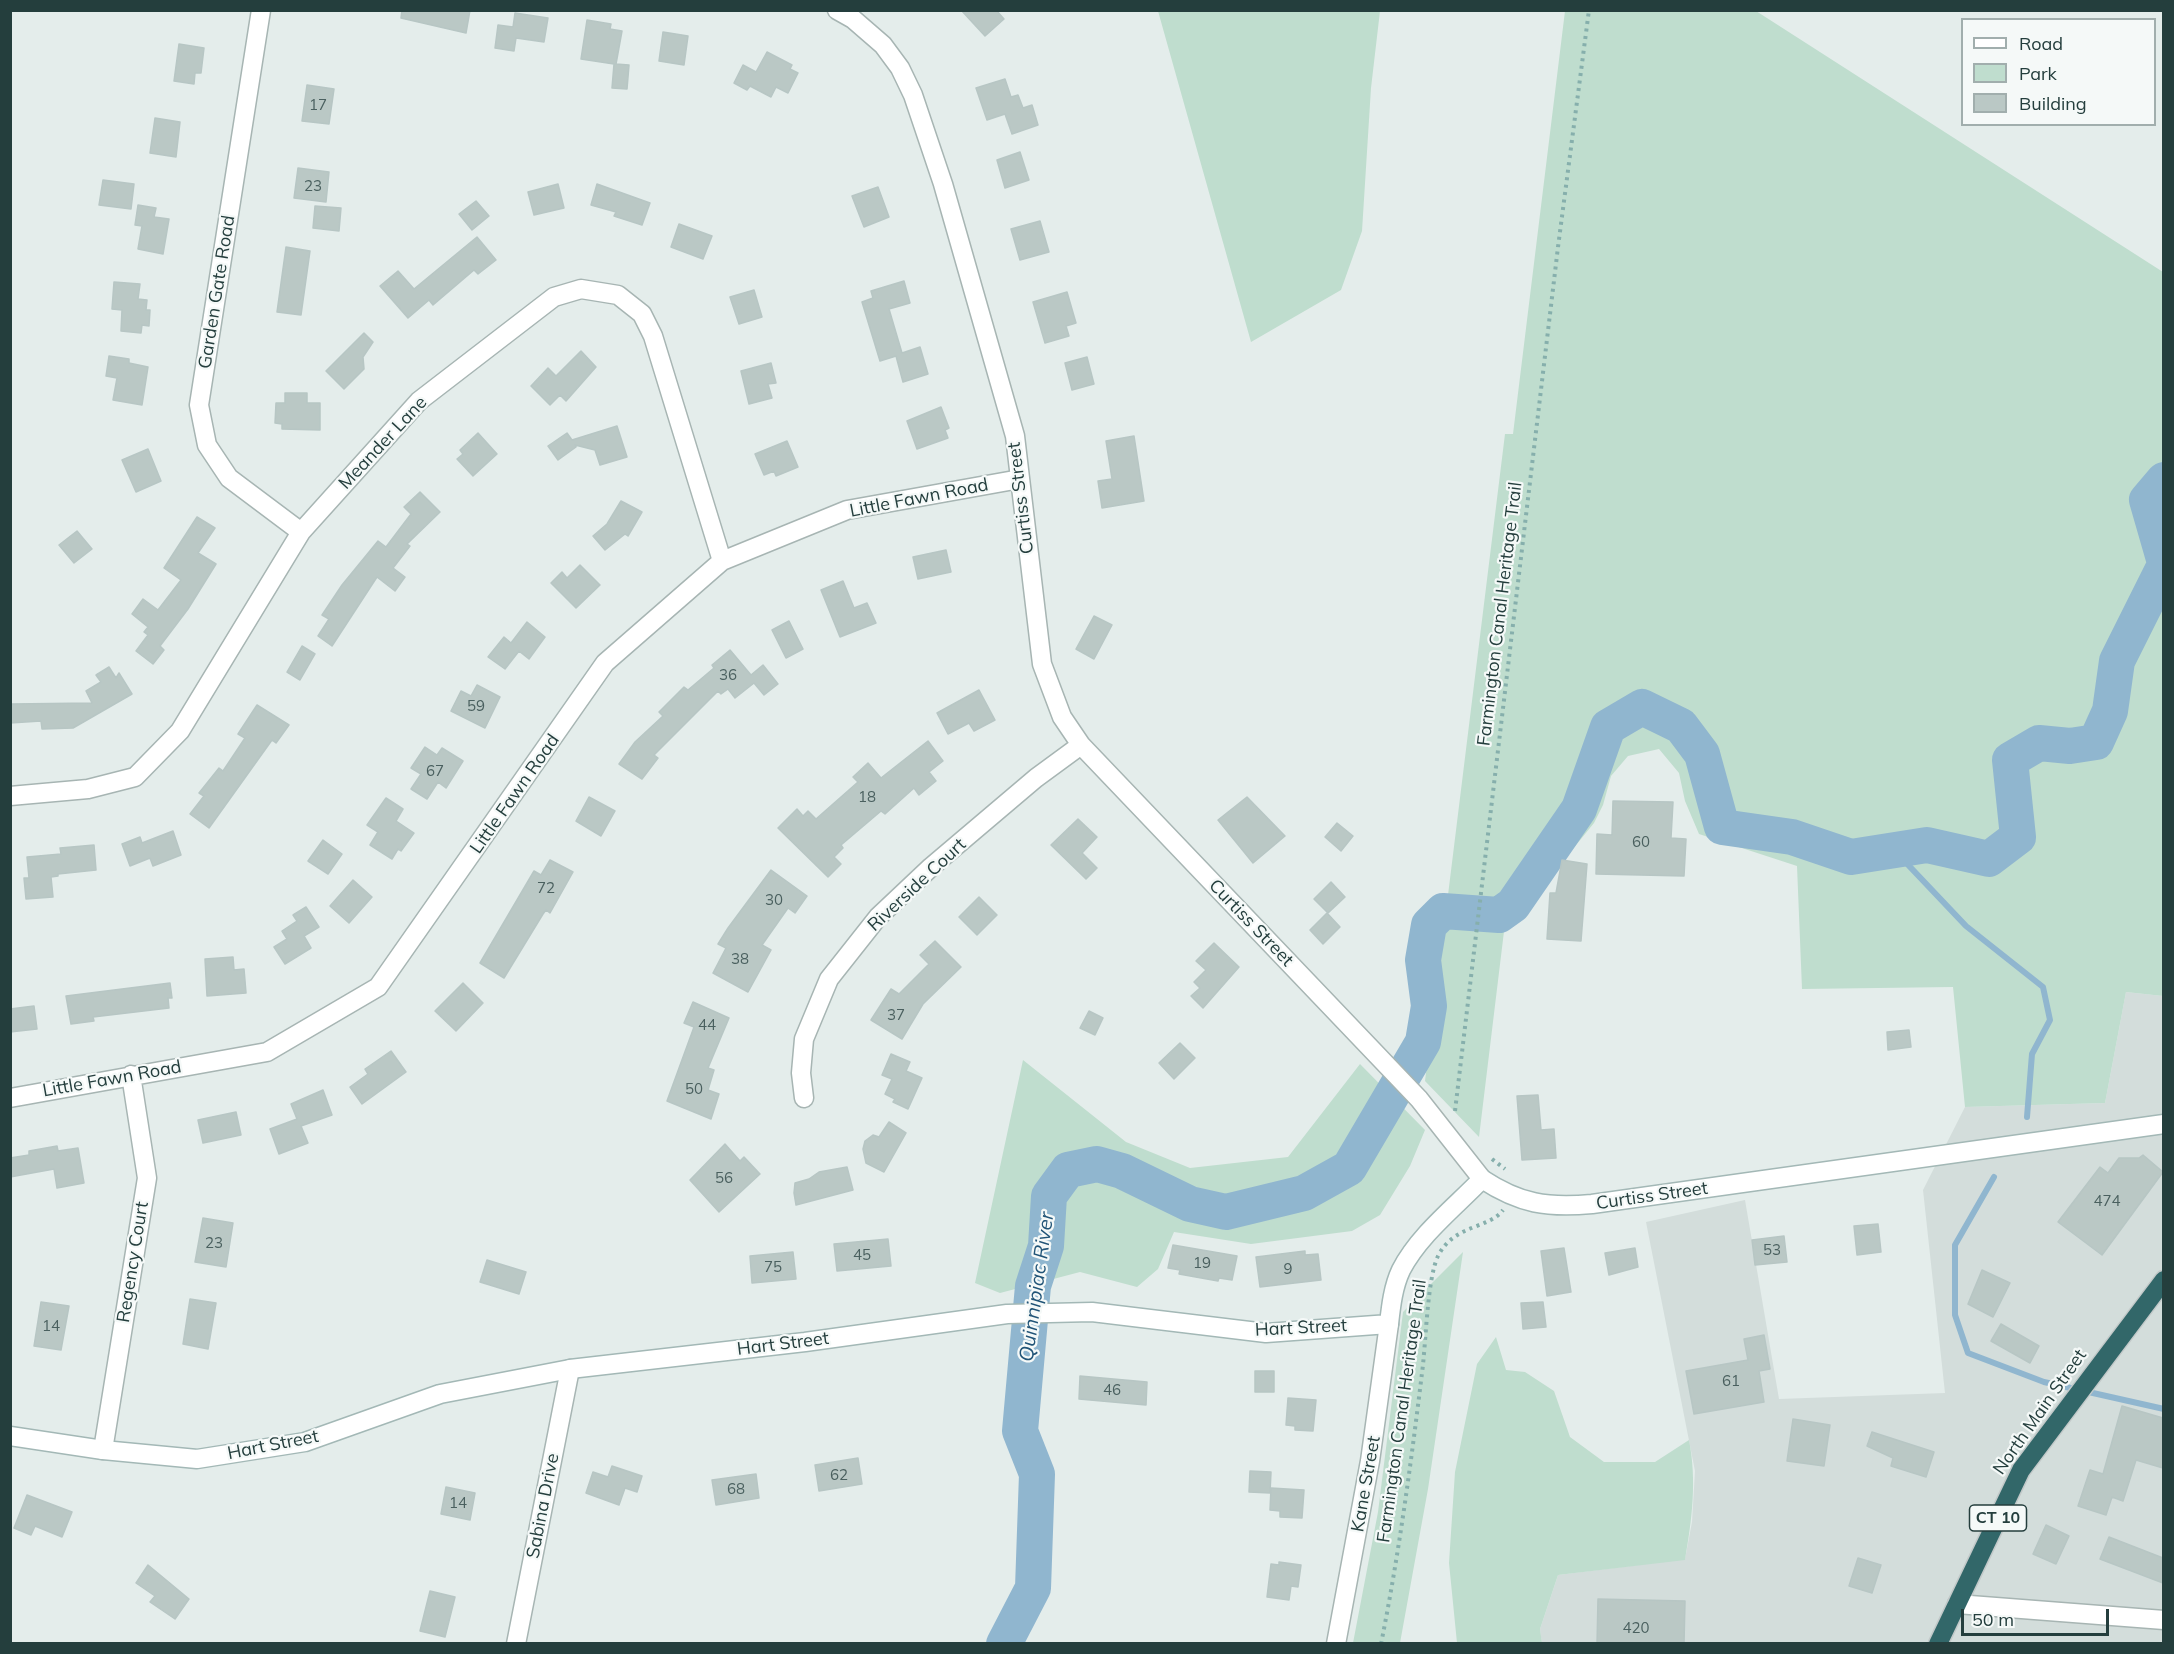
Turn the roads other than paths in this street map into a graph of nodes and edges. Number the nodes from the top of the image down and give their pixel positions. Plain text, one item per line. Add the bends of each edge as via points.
1 (261, 10) edge
2 (837, 10) edge
3 (1020, 479) junction
4 (302, 532) junction
5 (722, 561) junction
6 (1082, 745) junction
7 (10, 796) edge
8 (131, 1075) junction
9 (10, 1098) edge
10 (804, 1098) dead end
11 (2163, 1124) edge
12 (1482, 1179) junction
13 (2163, 1280) edge
14 (1389, 1324) junction
15 (570, 1369) junction
16 (10, 1436) edge
17 (103, 1450) junction
18 (1957, 1604) junction
19 (2163, 1620) edge
20 (516, 1644) edge
21 (1336, 1644) edge
22 (1938, 1644) edge

1 - 4 street, Garden Gate Road via 199,405 207,445 229,478
2 - 3 street, Curtiss Street via 883,45 913,95 1000,377 1015,436
3 - 5 street, Little Fawn Road via 847,510
3 - 6 street, Curtiss Street via 1042,664 1062,717
4 - 5 street, Meander Lane via 419,401 554,297 581,289 618,294 642,314 653,336
4 - 7 street, Meander Lane via 180,730 135,777 88,789
5 - 8 street, Little Fawn Road via 605,663 378,987 267,1052
6 - 10 street, Riverside Court via 1035,778 924,874 878,917 829,979 804,1039
6 - 12 street, Curtiss Street via 1419,1099
8 - 9 street, Little Fawn Road
8 - 17 street, Regency Court via 147,1178
11 - 12 street, Curtiss Street via 1592,1204 1551,1206 1510,1195
12 - 14 street via 1436,1225 1401,1269
13 - 18 highway, North Main Street / CT 10 via 2021,1470
14 - 15 street, Hart Street via 1266,1333 1144,1316 1053,1311
14 - 21 street, Kane Street via 1370,1461
15 - 17 street, Hart Street via 440,1394 305,1442 197,1459
15 - 20 street, Sabina Drive
16 - 17 street, Hart Street
18 - 19 street
18 - 22 highway, North Main Street / CT 10

